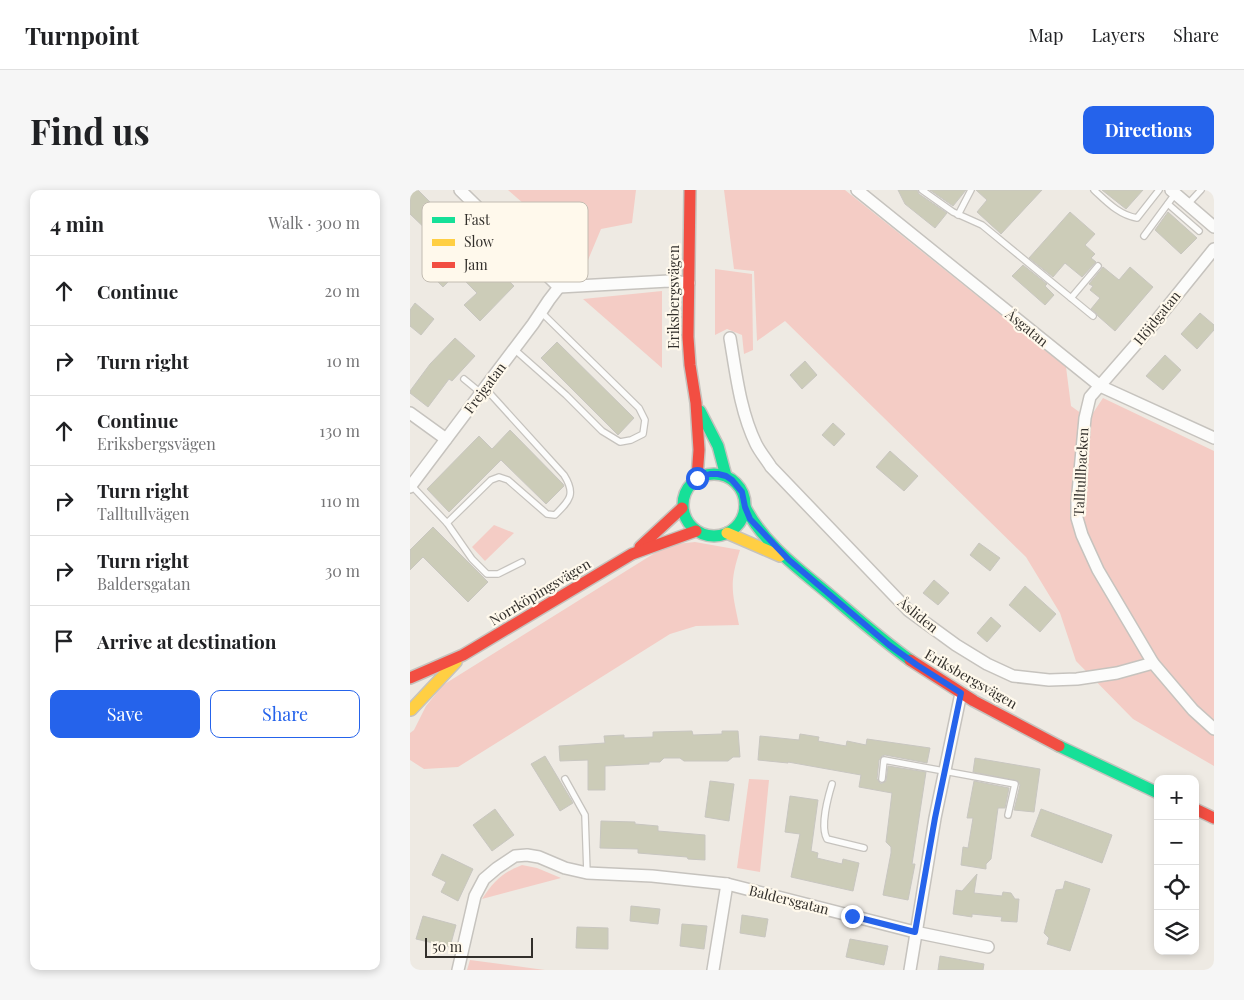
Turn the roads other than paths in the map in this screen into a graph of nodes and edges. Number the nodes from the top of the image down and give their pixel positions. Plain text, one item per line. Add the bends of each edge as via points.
1 (460, 190) edge
2 (690, 190) edge
3 (858, 190) edge
4 (922, 190) edge
5 (971, 190) edge
6 (1094, 190) edge
7 (1159, 190) edge
8 (1201, 190) edge
9 (1173, 192) edge
10 (472, 202) edge
11 (1168, 204) junction
12 (1188, 204) junction
13 (958, 215) junction
14 (1214, 227) edge
15 (1199, 232) dead end
16 (1144, 236) dead end
17 (1214, 249) edge
18 (1098, 266) dead end
19 (554, 282) edge
20 (689, 283) junction
21 (559, 287) junction
22 (1071, 298) junction
23 (541, 312) junction
24 (1093, 316) dead end
25 (730, 338) dead end
26 (514, 349) junction
27 (464, 379) dead end
28 (1100, 386) junction
29 (483, 390) junction
30 (696, 403) junction
31 (410, 413) edge
32 (1214, 438) edge
33 (446, 439) junction
34 (726, 476) junction
35 (697, 478) junction
36 (411, 486) edge
37 (745, 507) junction
38 (682, 508) junction
39 (447, 523) junction
40 (696, 531) junction
41 (726, 533) junction
42 (632, 554) junction
43 (789, 560) junction
44 (522, 562) dead end
45 (463, 655) junction
46 (1153, 663) junction
47 (410, 678) edge
48 (961, 693) junction
49 (410, 708) edge
50 (1214, 729) edge
51 (944, 770) junction
52 (565, 779) dead end
53 (882, 779) dead end
54 (832, 784) dead end
55 (1154, 791) edge
56 (1199, 811) edge
57 (1008, 814) dead end
58 (1214, 818) edge
59 (864, 848) dead end
60 (587, 873) junction
61 (727, 884) junction
62 (915, 932) junction
63 (988, 947) dead end
64 (458, 970) edge
65 (714, 970) edge
66 (910, 970) edge

1 - 10 street
2 - 20 main road, Eriksbergsvägen
3 - 28 street, Åsgatan
4 - 13 lane
5 - 13 lane
6 - 7 lane via 1113,207 1137,218
8 - 12 lane
9 - 11 lane
9 - 12 street
11 - 15 lane
11 - 16 lane
12 - 14 street
13 - 22 lane via 982,225
17 - 28 street, Höjdgatan
18 - 22 lane
19 - 21 street
20 - 21 street via 662,281
20 - 30 main road, Eriksbergsvägen via 688,337
21 - 23 street, Frejgatan
22 - 24 lane
23 - 26 street, Frejgatan
23 - 26 lane via 639,408 645,420 643,434 620,442 602,431
25 - 46 street, Åsliden via 746,416 756,444 771,467 908,610 956,645 1013,676 1077,679
26 - 29 street, Frejgatan
27 - 29 lane
28 - 32 street, Åsgatan
28 - 46 street, Talltullbacken via 1090,397 1085,414 1077,518 1098,570
29 - 33 street, Frejgatan
29 - 39 lane via 564,475 570,486 570,495 555,515 547,514 508,480 499,477
30 - 34 main road, Eriksbergsvägen via 718,446
30 - 35 main road, Eriksbergsvägen
31 - 33 street
33 - 36 street, Frejgatan
34 - 35 main road via 710,474
34 - 37 main road via 742,492
35 - 38 main road via 687,489
36 - 39 lane
37 - 41 main road via 740,521
37 - 43 main road, Eriksbergsvägen via 750,519
38 - 40 main road via 686,520
38 - 42 main road, Norrköpingsvägen
39 - 44 lane via 472,559 487,574 498,574
40 - 41 main road via 711,536
40 - 42 main road, Norrköpingsvägen
41 - 43 main road, Eriksbergsvägen
42 - 45 main road, Norrköpingsvägen
43 - 48 main road, Eriksbergsvägen via 889,645
45 - 47 main road, Norrköpingsvägen
45 - 49 main road, Norrköpingsvägen
46 - 50 street via 1193,710
48 - 51 street
48 - 55 main road, Eriksbergsvägen
51 - 53 lane via 884,760
51 - 57 lane via 1015,784
51 - 62 street
52 - 60 lane via 585,814
54 - 59 lane via 824,835 826,839
56 - 58 main road
60 - 61 street, Baldersgatan
60 - 64 street, Baldersgatan via 527,855 515,856 497,868 484,879 475,896
61 - 62 street, Baldersgatan
61 - 65 street
62 - 63 street, Baldersgatan
62 - 66 street

